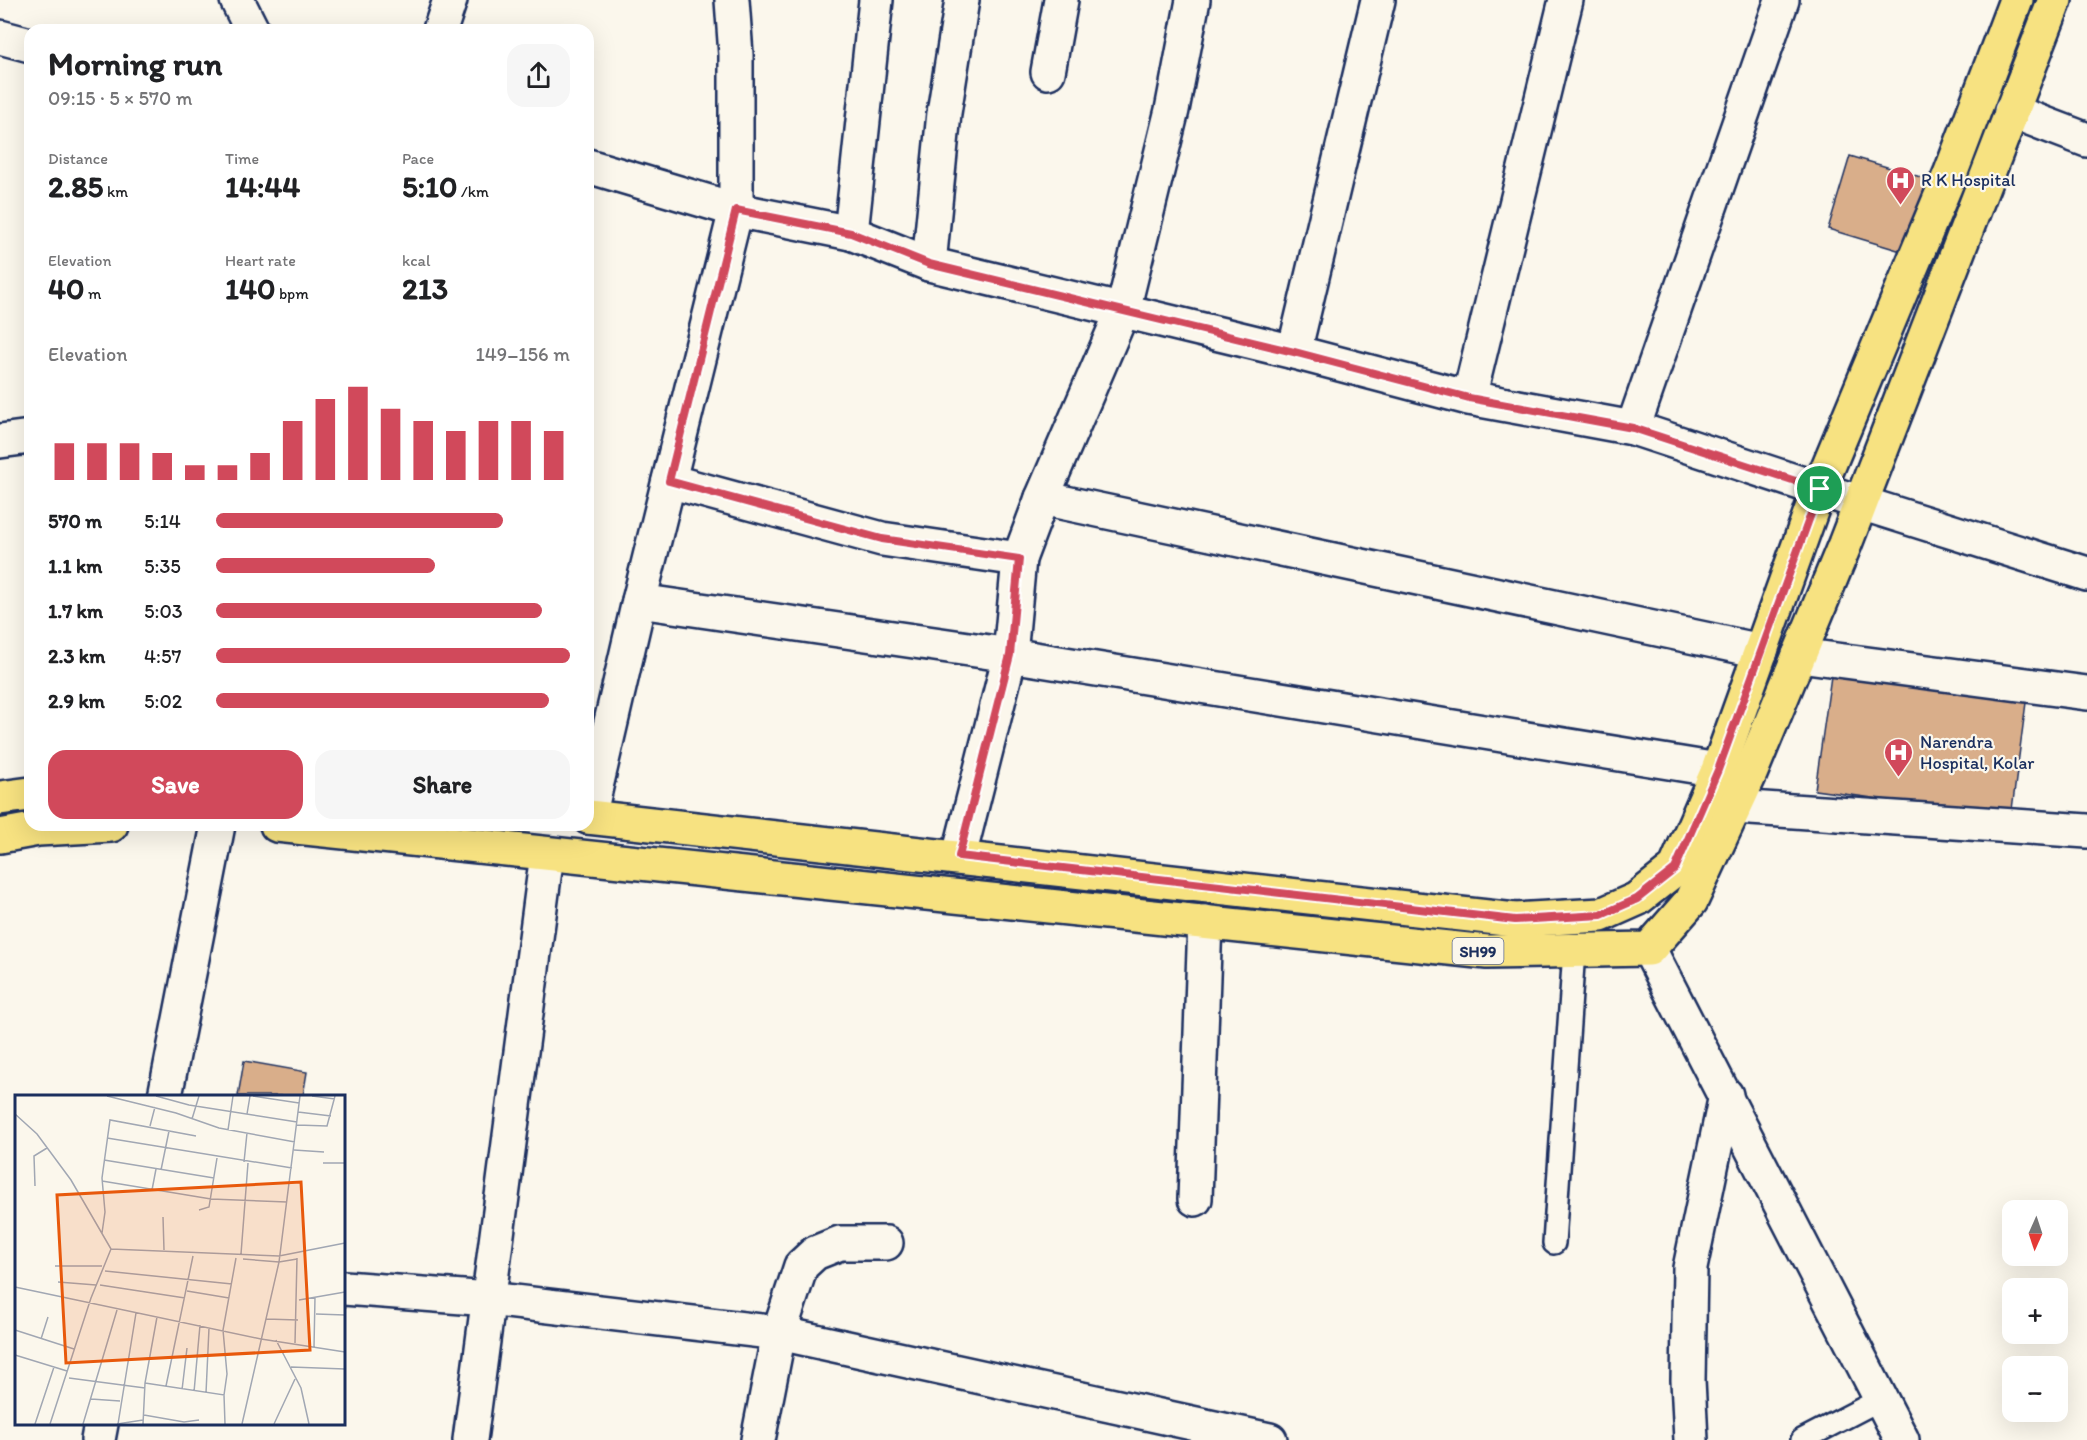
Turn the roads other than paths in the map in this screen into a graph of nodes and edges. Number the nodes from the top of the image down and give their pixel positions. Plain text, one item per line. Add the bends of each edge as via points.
1 (237, 0) edge
2 (450, 0) edge
3 (732, 0) edge
4 (876, 0) edge
5 (962, 0) edge
6 (1060, 0) edge
7 (1193, 0) edge
8 (1378, 0) edge
9 (1566, 0) edge
10 (1782, 0) edge
11 (2016, 0) edge
12 (2055, 0) edge
13 (249, 24) edge
14 (442, 24) edge
15 (0, 38) edge
16 (24, 44) edge
17 (1048, 72) dead end
18 (2011, 111) junction
19 (2087, 140) edge
20 (594, 168) edge
21 (736, 210) junction
22 (851, 233) junction
23 (929, 264) junction
24 (1123, 310) junction
25 (1294, 352) junction
26 (1469, 398) junction
27 (1633, 428) junction
28 (24, 438) edge
29 (0, 441) edge
30 (669, 481) junction
31 (1820, 489) junction
32 (1042, 498) junction
33 (1861, 503) junction
34 (1019, 559) junction
35 (2087, 574) edge
36 (639, 601) junction
37 (1761, 651) junction
38 (1010, 655) junction
39 (1799, 655) junction
40 (2087, 693) edge
41 (1718, 770) junction
42 (24, 795) edge
43 (594, 795) edge
44 (0, 798) edge
45 (1735, 807) junction
46 (594, 818) edge
47 (27, 831) edge
48 (217, 831) edge
49 (334, 831) edge
50 (2087, 831) edge
51 (0, 836) edge
52 (547, 854) junction
53 (959, 856) junction
54 (1205, 922) junction
55 (1650, 949) junction
56 (1574, 950) junction
57 (165, 1095) edge
58 (1726, 1095) junction
59 (1195, 1199) dead end
60 (886, 1243) dead end
61 (1554, 1243) dead end
62 (345, 1288) edge
63 (489, 1299) junction
64 (779, 1333) junction
65 (1881, 1399) junction
66 (101, 1425) edge
67 (98, 1440) edge
68 (470, 1440) edge
69 (758, 1440) edge
70 (1270, 1440) edge
71 (1691, 1440) edge
72 (1802, 1440) edge
73 (1902, 1440) edge

1 - 13 street
2 - 14 street
3 - 21 street
4 - 22 street
5 - 23 street via 944,112
6 - 17 street
7 - 24 street via 1172,110
8 - 25 street
9 - 26 street
10 - 27 street
11 - 31 main road, SH99 via 1951,171
12 - 18 main road
15 - 16 street
18 - 19 street
18 - 33 main road
20 - 21 street
21 - 22 street
21 - 30 street
22 - 23 street
23 - 24 street
24 - 25 street
24 - 32 street
25 - 26 street
26 - 27 street
27 - 31 street
28 - 29 street
30 - 34 street via 882,539
30 - 36 street
31 - 33 street
31 - 37 main road, SH99
32 - 34 street
32 - 37 street
33 - 35 street
33 - 39 main road
34 - 38 street
36 - 38 street
36 - 43 street
37 - 41 main road, SH99
38 - 41 street
38 - 53 street
39 - 40 street
39 - 45 main road
41 - 53 main road, SH99 via 1675,869 1637,899 1601,915 1515,920
42 - 44 main road
45 - 50 street
45 - 55 main road via 1691,902
46 - 53 main road, SH99
47 - 51 main road
48 - 57 street
49 - 52 main road, SH99
52 - 54 main road, SH99
52 - 63 street
54 - 56 main road, SH99 via 1487,952
54 - 59 street
55 - 56 main road, SH99
55 - 58 street
56 - 61 lane
58 - 65 street
58 - 71 street via 1690,1268
60 - 64 street via 840,1243 815,1253 801,1266
62 - 63 street
63 - 64 street
63 - 68 street
64 - 69 street
64 - 70 street
65 - 72 lane
65 - 73 street
66 - 67 street

